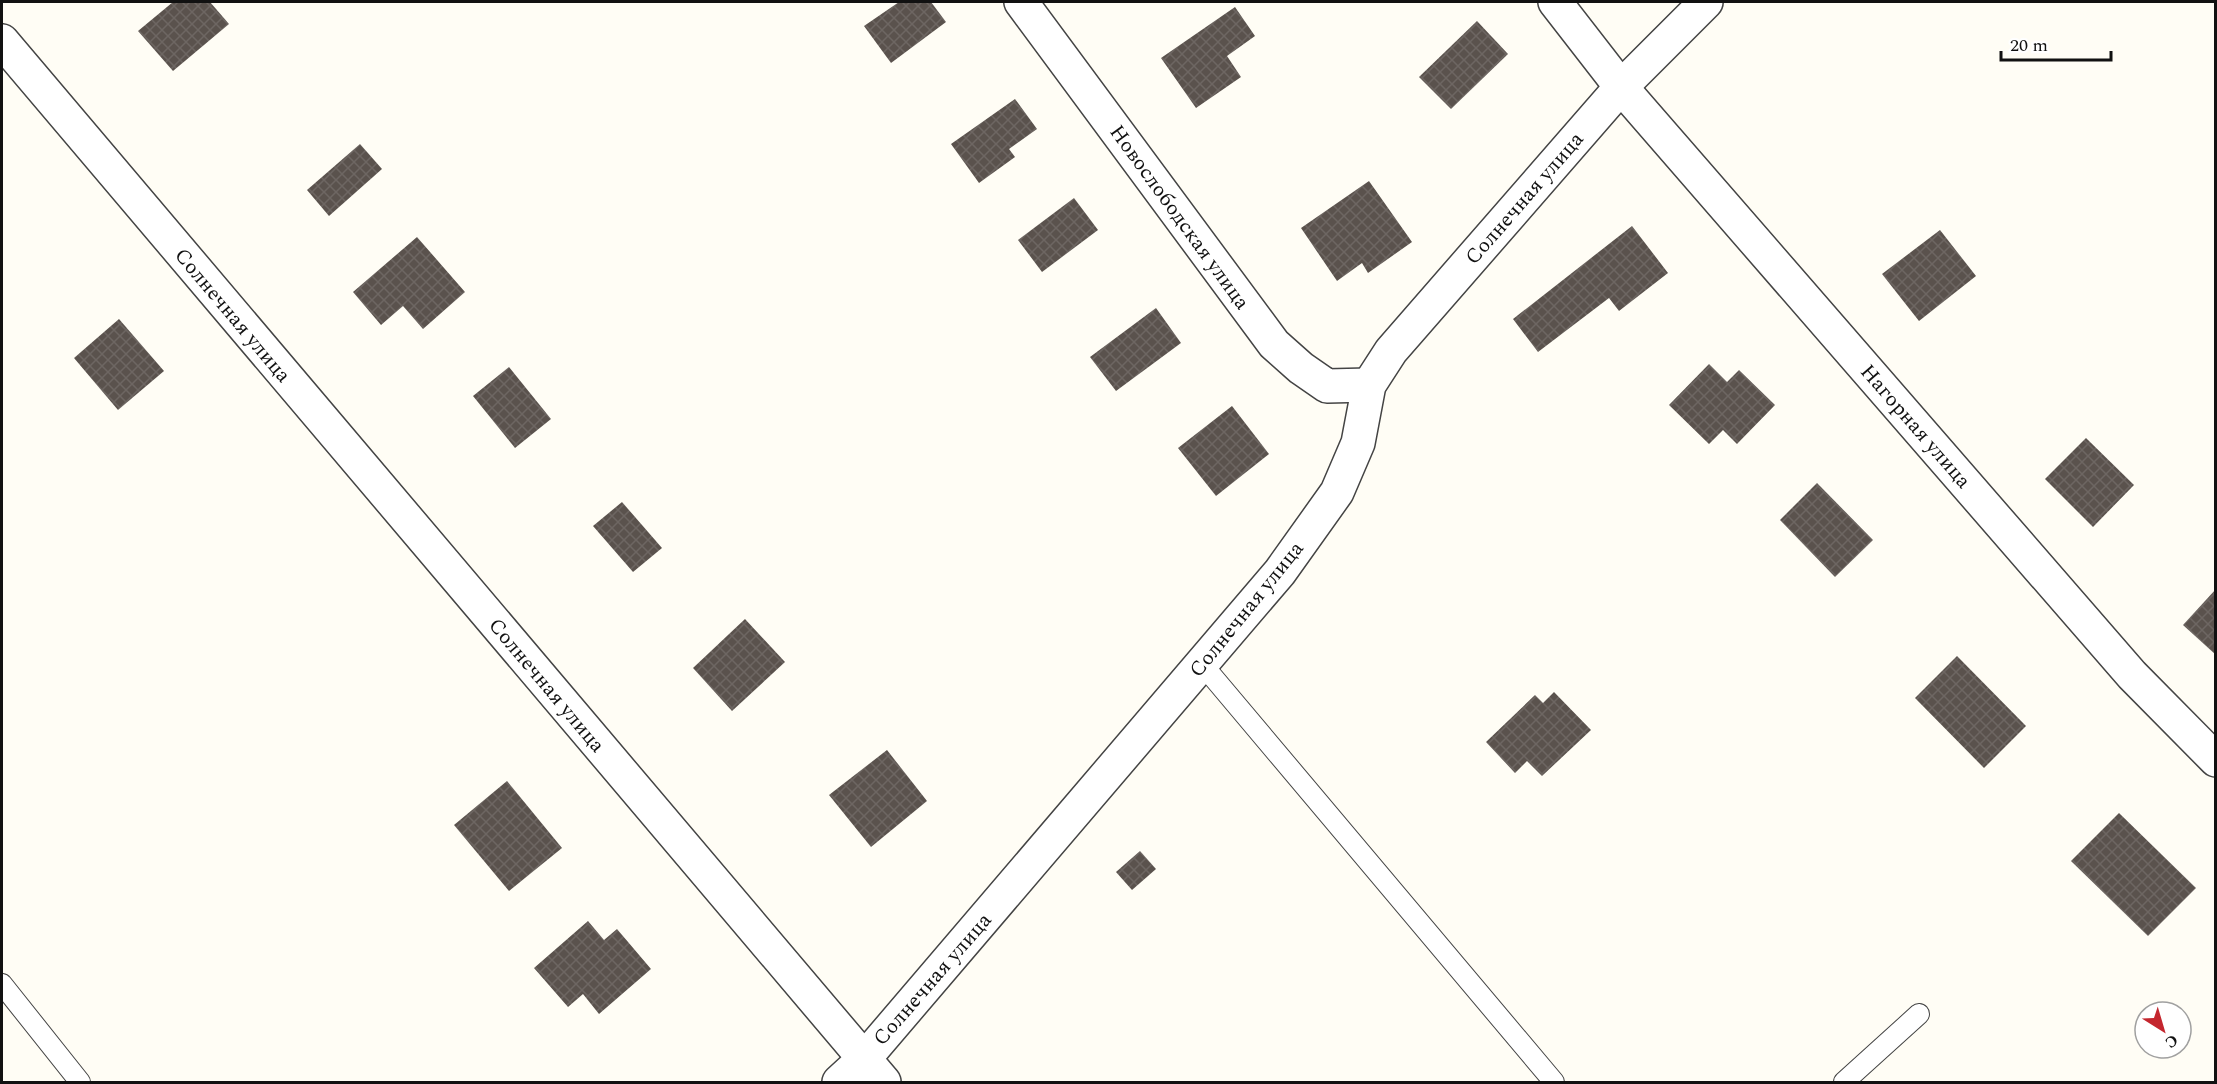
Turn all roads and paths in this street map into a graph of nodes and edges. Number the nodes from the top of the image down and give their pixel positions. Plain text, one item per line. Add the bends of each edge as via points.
1 (1022, 2) edge
2 (1555, 2) edge
3 (1706, 2) edge
4 (2, 41) edge
5 (1621, 87) junction
6 (1369, 385) junction
7 (1202, 664) junction
8 (2216, 760) edge
9 (2, 984) edge
10 (1919, 1014) dead end
11 (874, 1071) edge
12 (80, 1083) edge
13 (839, 1083) edge
14 (1554, 1083) edge
15 (1844, 1083) edge

1 - 6 street, Новослободская улица via 1274,344 1327,386
2 - 5 street, Нагорная улица
3 - 5 street, Солнечная улица
4 - 11 street, Солнечная улица
5 - 6 street, Солнечная улица via 1391,351
5 - 8 street, Нагорная улица via 2132,675
6 - 7 street, Солнечная улица via 1358,443 1337,492 1280,572
7 - 11 street, Солнечная улица
7 - 14 lane
9 - 12 lane
10 - 15 lane
11 - 13 street

